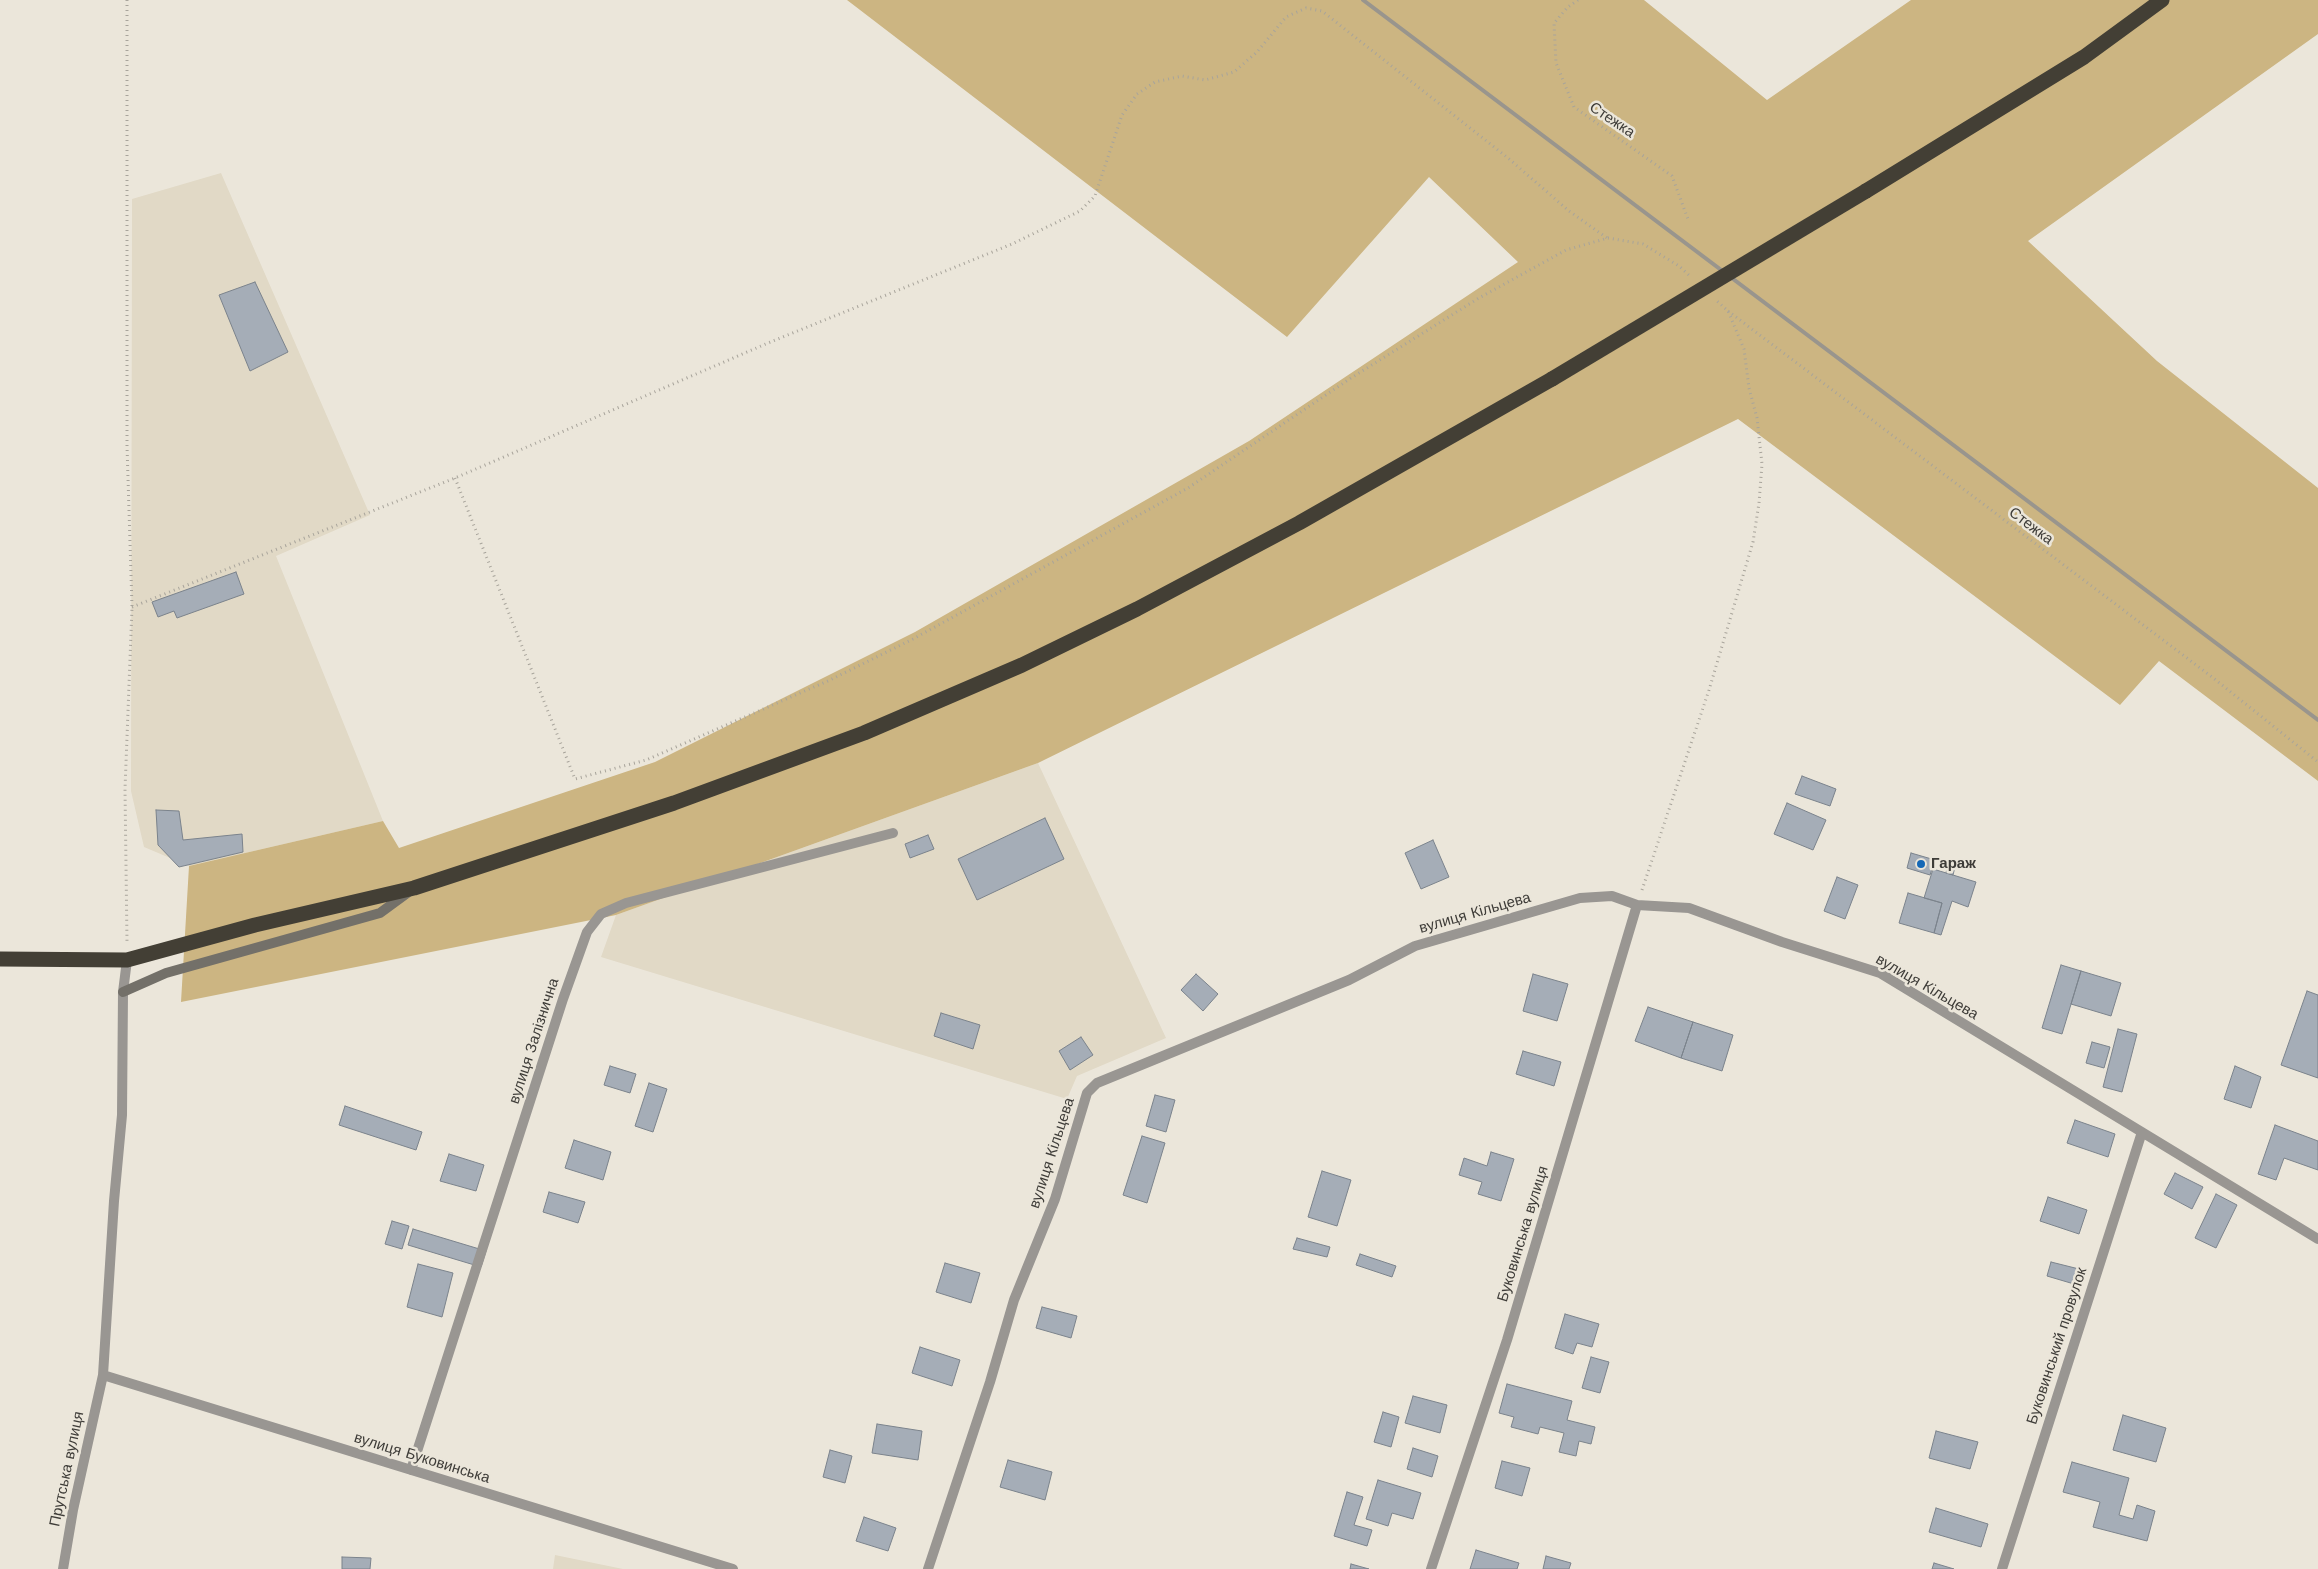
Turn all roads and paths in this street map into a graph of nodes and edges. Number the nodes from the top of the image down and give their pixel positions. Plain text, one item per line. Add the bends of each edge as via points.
1 (127, 0) edge
2 (1578, 0) edge
3 (2162, 0) edge
4 (1690, 222) dead end
5 (1608, 238) dead end
6 (1728, 311) dead end
7 (132, 607) junction
8 (2318, 762) edge
9 (893, 833) dead end
10 (414, 888) junction
11 (1637, 905) junction
12 (0, 959) edge
13 (127, 960) junction
14 (123, 992) junction
15 (2142, 1132) junction
16 (2318, 1239) edge
17 (103, 1375) junction
18 (411, 1470) junction
19 (63, 1569) edge
20 (733, 1569) edge
21 (928, 1569) edge
22 (1432, 1569) edge
23 (2002, 1569) edge

1 - 7 path via 128,446
2 - 4 path, Стежка via 1554,23 1556,63 1574,108 1672,176
3 - 10 highway, bridge via 2084,57 1552,379 1299,523 1137,609 1022,665 864,733 674,804
5 - 7 path via 1569,211 1480,135 1322,11 1306,8 1286,17 1257,52 1234,72 1205,80 1182,76 1155,82 1137,94 1122,115 1095,196 1080,211 1012,244 768,343 455,478
6 - 8 path, Стежка via 2212,677
7 - 13 path via 125,789
9 - 18 street, вулиця Залізнична via 626,903 601,914 587,932
10 - 13 highway via 255,925
10 - 14 main road via 380,914 166,973
11 - 15 street, вулиця Кільцева via 1689,908 1880,974
11 - 21 street, вулиця Кільцева via 1612,896 1580,898 1415,946 1350,980 1097,1083 1087,1093 1055,1199 1014,1300
11 - 22 street, Буковинська вулиця via 1507,1340
12 - 13 highway
13 - 14 street, Прутська вулиця
14 - 17 street, Прутська вулиця via 122,1115
15 - 16 street, вулиця Кільцева
15 - 23 street, Буковинський провулок
17 - 18 street, вулиця Буковинська
17 - 19 street, Прутська вулиця
18 - 20 street, вулиця Буковинська

